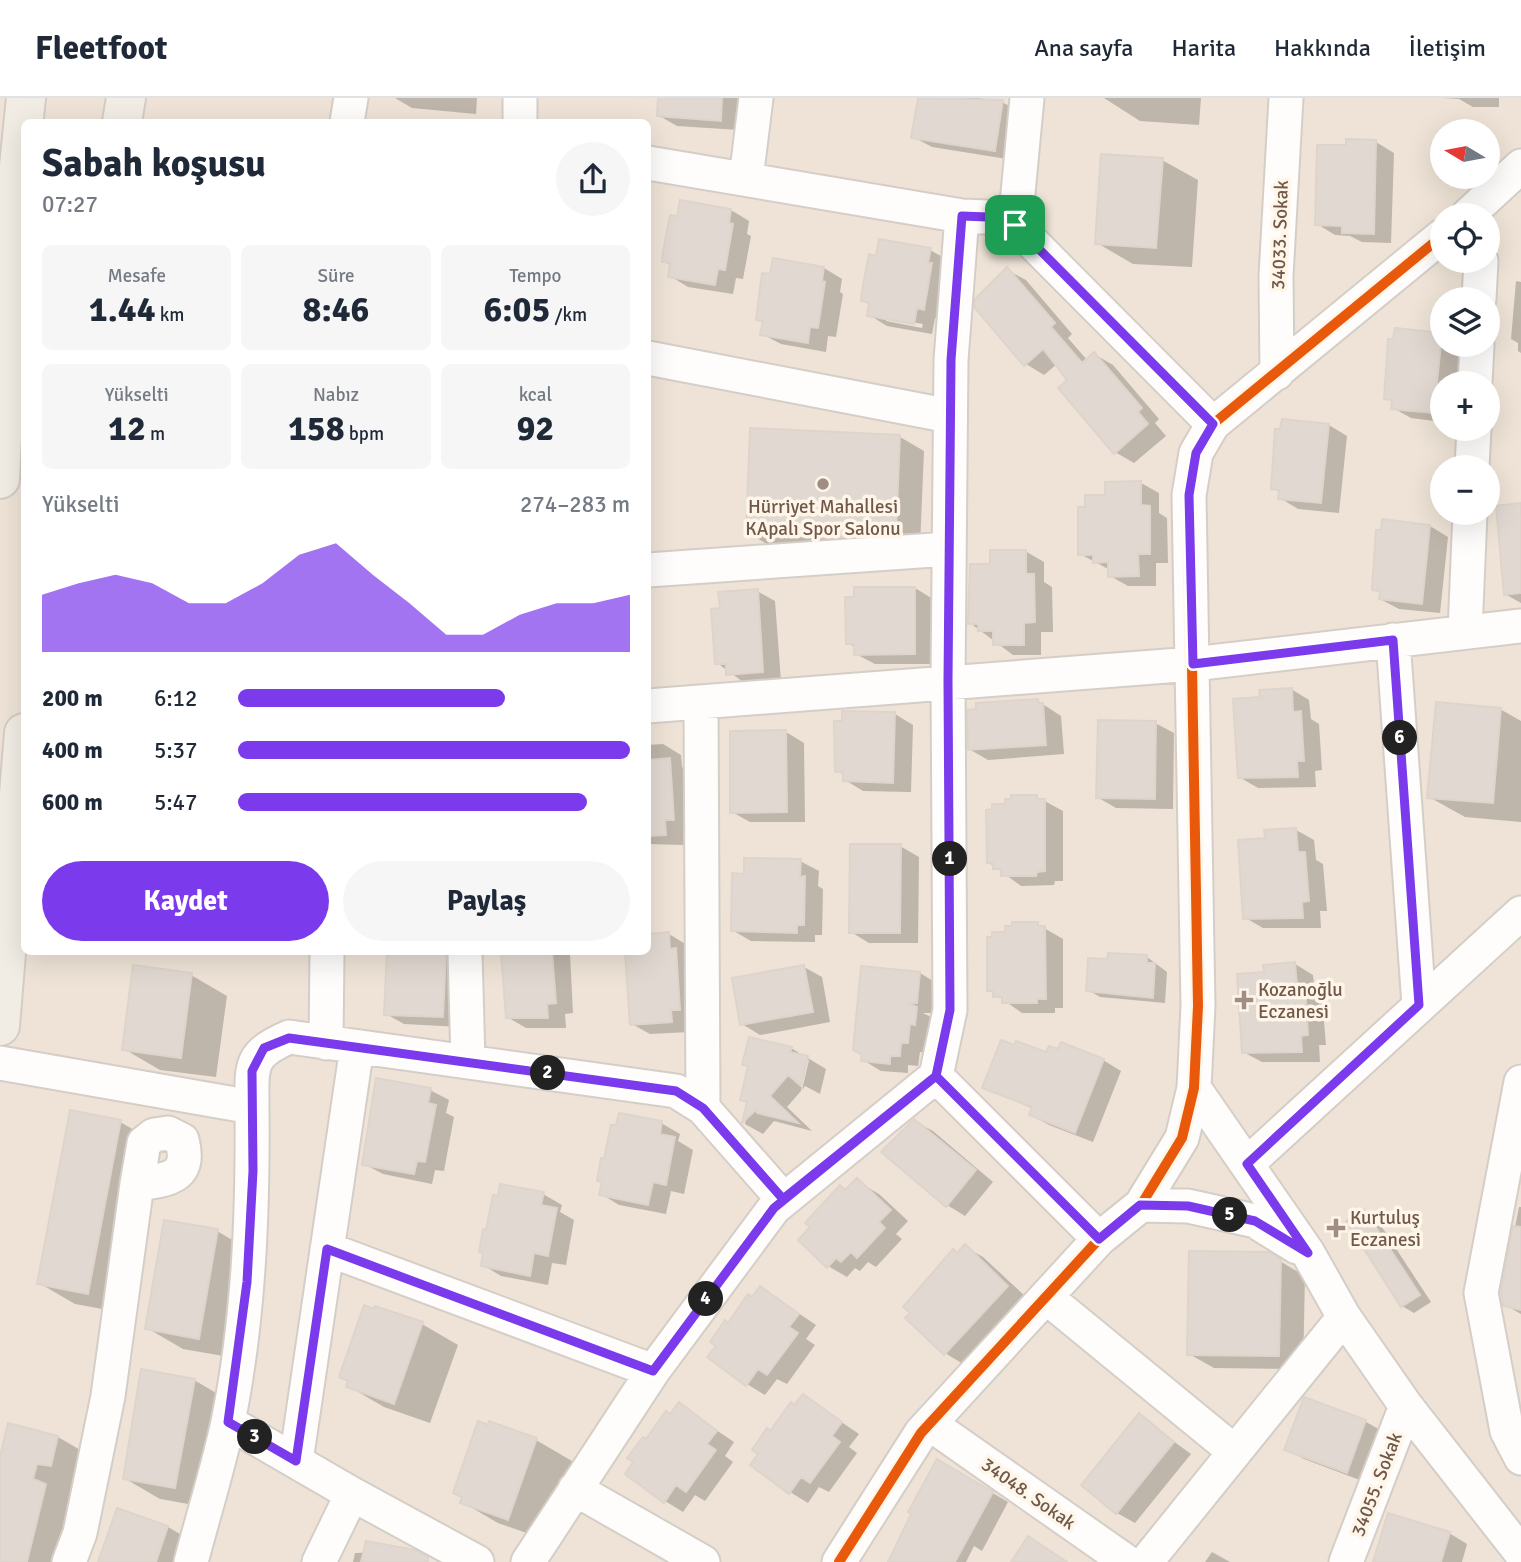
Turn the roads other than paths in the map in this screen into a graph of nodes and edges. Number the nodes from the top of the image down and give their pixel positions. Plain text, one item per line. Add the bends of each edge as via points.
1 (26, 98) edge
2 (126, 98) edge
3 (351, 98) edge
4 (520, 98) edge
5 (756, 98) edge
6 (1027, 98) edge
7 (1286, 98) edge
8 (122, 119) edge
9 (348, 119) edge
10 (520, 119) edge
11 (10, 149) edge
12 (651, 163) edge
13 (1518, 172) edge
14 (746, 179) junction
15 (1486, 203) edge
16 (962, 216) junction
17 (1015, 225) junction
18 (1430, 246) edge
19 (651, 359) edge
20 (1277, 373) junction
21 (950, 416) junction
22 (1213, 424) junction
23 (0, 479) edge
24 (1469, 525) edge
25 (948, 549) junction
26 (651, 570) edge
27 (1521, 626) edge
28 (1465, 632) junction
29 (1393, 640) junction
30 (1193, 664) junction
31 (948, 681) junction
32 (701, 702) junction
33 (651, 706) edge
34 (21, 770) edge
35 (1521, 913) edge
36 (327, 955) edge
37 (465, 955) edge
38 (1419, 1005) junction
39 (0, 1026) edge
40 (341, 1045) junction
41 (468, 1062) junction
42 (0, 1063) edge
43 (936, 1076) junction
44 (1521, 1082) edge
45 (1194, 1088) junction
46 (252, 1107) junction
47 (703, 1108) junction
48 (1247, 1164) junction
49 (137, 1184) dead end
50 (783, 1199) junction
51 (1140, 1205) junction
52 (1099, 1239) junction
53 (327, 1249) junction
54 (1308, 1253) junction
55 (1046, 1297) junction
56 (1344, 1317) junction
57 (1507, 1355) edge
58 (653, 1371) junction
59 (1406, 1406) junction
60 (228, 1422) junction
61 (930, 1424) junction
62 (1235, 1452) junction
63 (1521, 1458) edge
64 (296, 1461) junction
65 (575, 1489) junction
66 (352, 1494) junction
67 (1521, 1553) edge
68 (69, 1562) edge
69 (191, 1562) edge
70 (319, 1562) edge
71 (477, 1562) edge
72 (528, 1562) edge
73 (703, 1562) edge
74 (839, 1562) edge
75 (1127, 1562) edge
76 (1146, 1562) edge
77 (1346, 1562) edge

1 - 11 main road
2 - 8 main road
3 - 9 street
4 - 10 street
5 - 14 street
6 - 17 street
7 - 20 street, 34033. Sokak via 1276,276
11 - 23 main road via 11,244
12 - 14 street
13 - 15 street
14 - 16 street
16 - 17 street
16 - 21 street
17 - 22 street
18 - 20 street
19 - 21 street
20 - 22 street
21 - 25 street
22 - 30 street via 1196,453 1189,495
24 - 28 street
25 - 26 street
25 - 31 street
27 - 28 street
28 - 29 street
29 - 30 street
29 - 38 street
30 - 31 street
30 - 45 street via 1198,1006
31 - 32 street
31 - 43 street via 950,1010
32 - 33 street
32 - 47 street
34 - 39 main road
35 - 38 street
36 - 40 street
37 - 41 street
38 - 48 street
40 - 41 street
40 - 46 street via 289,1038 264,1048 252,1071
40 - 53 street
41 - 47 street via 676,1091
42 - 46 street
43 - 50 street
43 - 52 street
44 - 57 street via 1481,1293
45 - 48 street
45 - 51 street via 1182,1138
46 - 60 street via 247,1282
47 - 50 street
48 - 54 street
49 - 68 street via 108,1396 80,1533
50 - 58 street
51 - 52 street
51 - 54 street via 1188,1206 1255,1221
52 - 55 street
53 - 58 street
53 - 64 street
54 - 56 street
55 - 61 street
55 - 62 street
56 - 59 street
56 - 62 street
57 - 63 street via 1507,1431
58 - 65 street
59 - 67 street
59 - 77 street, 34055. Sokak
60 - 64 street
60 - 69 street
61 - 74 street
61 - 75 street, 34048. Sokak
62 - 76 street
64 - 66 street
65 - 72 street
65 - 73 street
66 - 70 street
66 - 71 street

